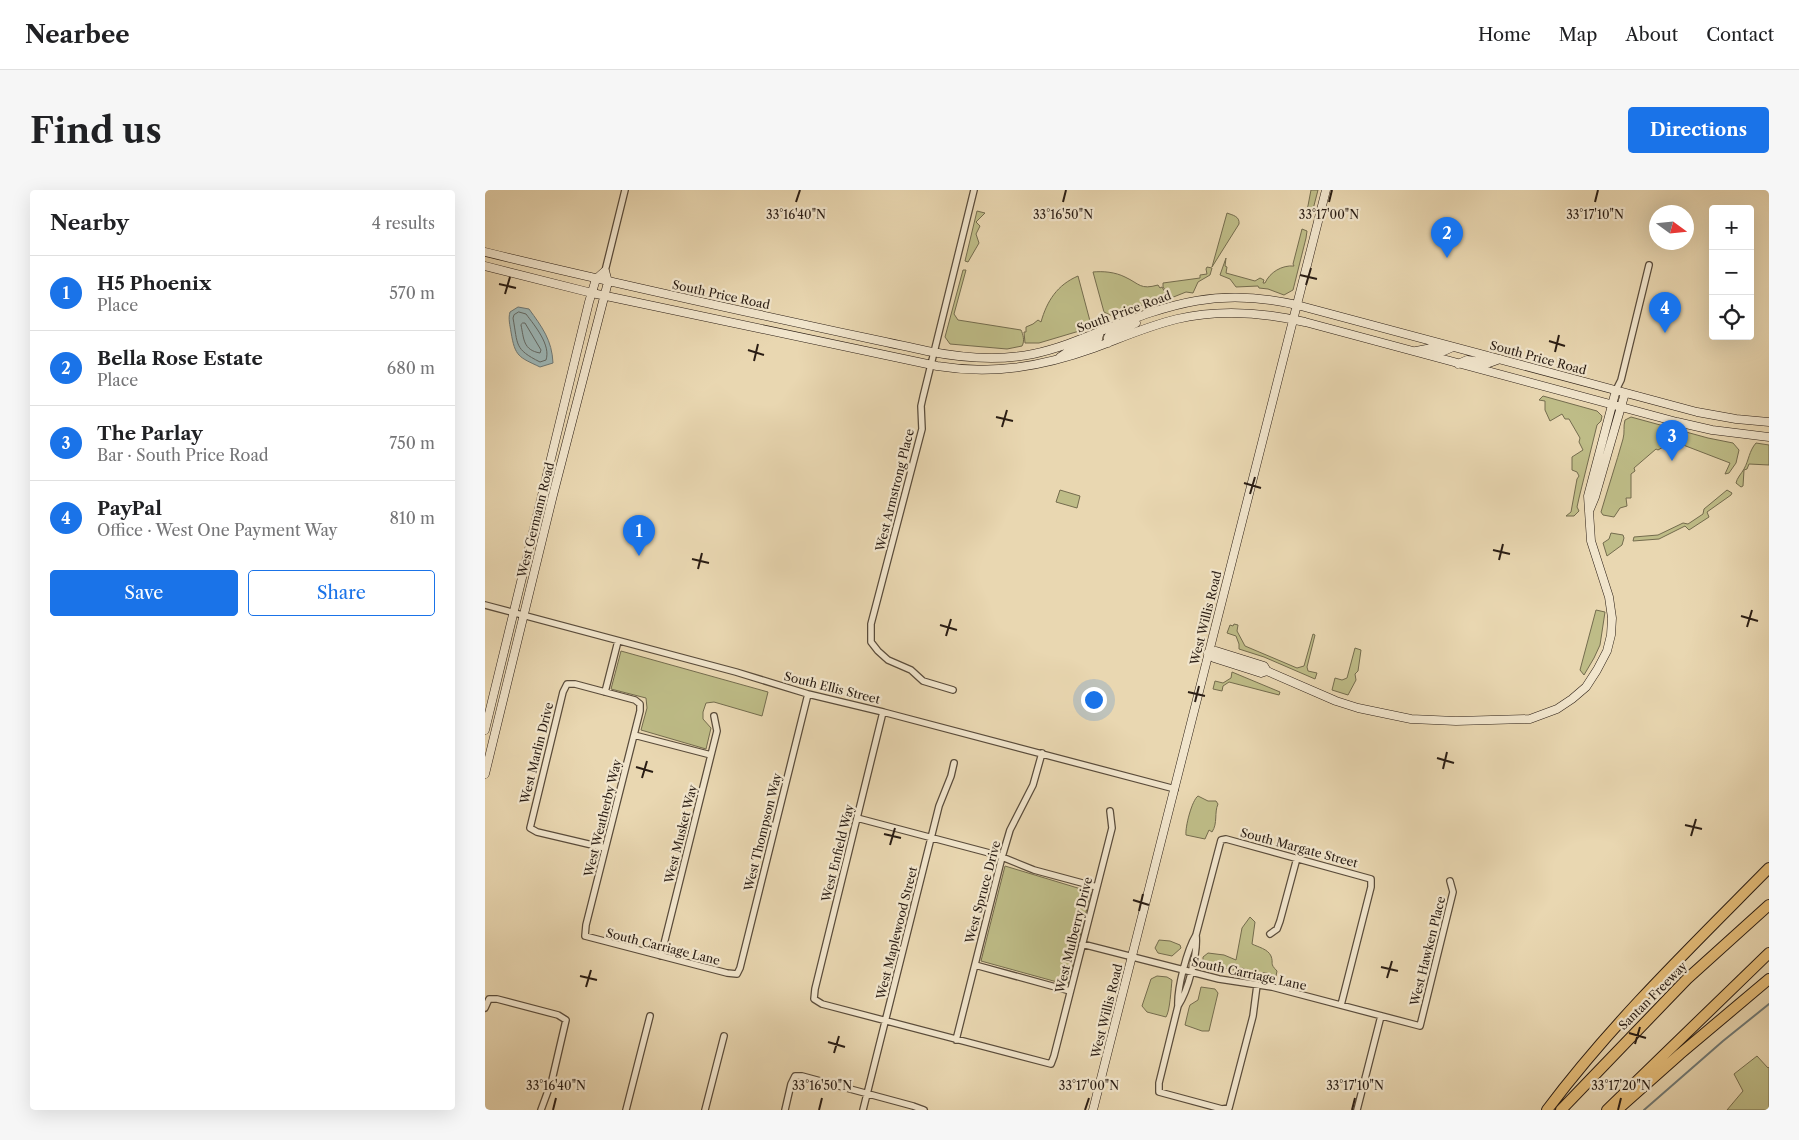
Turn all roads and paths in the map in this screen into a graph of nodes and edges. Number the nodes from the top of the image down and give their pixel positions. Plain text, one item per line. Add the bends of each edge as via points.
1 (625, 190) edge
2 (974, 190) edge
3 (1326, 190) edge
4 (485, 252) edge
5 (1649, 265) dead end
6 (485, 266) edge
7 (605, 271) junction
8 (596, 279) junction
9 (608, 282) junction
10 (592, 293) junction
11 (604, 295) junction
12 (1297, 305) junction
13 (1159, 309) junction
14 (1293, 320) junction
15 (1100, 331) junction
16 (1108, 343) junction
17 (1453, 346) junction
18 (933, 352) junction
19 (1414, 352) junction
20 (1500, 359) junction
21 (1052, 362) junction
22 (930, 364) junction
23 (1459, 364) junction
24 (1621, 380) junction
25 (1616, 390) junction
26 (1625, 393) junction
27 (1612, 405) junction
28 (1621, 407) junction
29 (1769, 422) edge
30 (1769, 437) edge
31 (1590, 508) junction
32 (485, 605) edge
33 (514, 612) junction
34 (524, 615) junction
35 (618, 641) junction
36 (1208, 652) junction
37 (953, 690) dead end
38 (605, 692) junction
39 (808, 694) junction
40 (883, 712) junction
41 (715, 716) dead end
42 (485, 730) edge
43 (634, 735) junction
44 (1042, 753) junction
45 (711, 756) junction
46 (954, 763) dead end
47 (485, 774) edge
48 (1175, 789) junction
49 (1110, 811) dead end
50 (857, 818) junction
51 (931, 837) junction
52 (605, 848) junction
53 (1001, 857) junction
54 (1297, 858) junction
55 (1769, 868) edge
56 (1450, 881) dead end
57 (1097, 886) junction
58 (1769, 906) edge
59 (1769, 916) edge
60 (1749, 924) junction
61 (1271, 934) dead end
62 (585, 936) joint
63 (1082, 944) junction
64 (1769, 953) edge
65 (661, 956) junction
66 (1133, 956) junction
67 (975, 965) junction
68 (1187, 971) junction
69 (737, 974) joint
70 (1769, 979) edge
71 (1257, 985) junction
72 (1070, 991) junction
73 (1341, 1005) junction
74 (485, 1008) edge
75 (650, 1016) dead end
76 (1381, 1016) junction
77 (886, 1020) junction
78 (1420, 1026) joint
79 (724, 1036) dead end
80 (956, 1040) junction
81 (867, 1093) junction
82 (541, 1110) edge
83 (626, 1110) edge
84 (705, 1110) edge
85 (785, 1110) edge
86 (863, 1110) edge
87 (924, 1110) edge
88 (1093, 1110) edge
89 (1357, 1110) edge
90 (1547, 1110) edge
91 (1561, 1110) edge
92 (1607, 1110) edge
93 (1617, 1110) edge

1 - 7 street
2 - 18 street, West Armstrong Place
3 - 12 main road, West Willis Road
4 - 8 main road, South Price Road
5 - 24 street
6 - 10 main road, South Price Road
7 - 8 main road
7 - 9 main road
8 - 9 main road, South Price Road
8 - 10 main road, West Germann Road
9 - 11 main road, West Germann Road
9 - 18 main road, South Price Road
10 - 11 main road, South Price Road
10 - 33 main road, West Germann Road
11 - 22 main road, South Price Road
11 - 34 main road, West Germann Road
12 - 13 main road, South Price Road via 1224,297
12 - 14 main road, West Willis Road
12 - 17 main road, South Price Road
13 - 15 main road, South Price Road
13 - 16 main road via 1115,332 1108,337
14 - 16 main road, South Price Road via 1241,312 1201,315 1159,324
14 - 19 main road, South Price Road
14 - 36 main road, West Willis Road
15 - 18 main road, South Price Road via 1057,348 1010,357
15 - 21 main road via 1098,339
16 - 21 main road, South Price Road
17 - 19 main road via 1444,351 1432,348
17 - 20 main road, South Price Road
18 - 22 street, West Armstrong Place
19 - 23 main road, South Price Road
20 - 23 main road via 1489,363 1467,360
20 - 25 main road, South Price Road
21 - 22 main road, South Price Road via 987,370
22 - 37 street, West Armstrong Place via 921,406 923,429 871,624 871,642 888,660 911,670 923,681
23 - 27 main road, South Price Road
24 - 25 street
24 - 26 street
25 - 26 main road, South Price Road
25 - 27 main road
26 - 28 main road
26 - 29 main road, South Price Road via 1716,416
27 - 28 main road, South Price Road
27 - 31 main road via 1588,496
28 - 30 main road, South Price Road via 1710,429
28 - 31 main road
31 - 36 main road via 1591,541 1609,597 1611,635 1602,662 1589,681 1557,709 1531,719 1411,719 1336,701 1267,671 1215,658
32 - 33 street, South Ellis Street
33 - 34 street, South Ellis Street
33 - 42 main road, West Germann Road
34 - 35 street, South Ellis Street
34 - 47 main road, West Germann Road
35 - 38 street
35 - 39 street, South Ellis Street
36 - 48 main road, West Willis Road
38 - 43 street, West Weatherby Way via 640,704
38 - 52 street, West Marlin Drive via 567,684 529,828
39 - 40 street, South Ellis Street
39 - 69 street, West Thompson Way
40 - 44 street, South Ellis Street
40 - 50 street, West Enfield Way
41 - 45 street, West Musket Way via 717,731
43 - 45 street
43 - 52 street, West Weatherby Way
44 - 48 street, South Ellis Street
44 - 53 street, West Spruce Drive via 1033,785 1010,830
45 - 65 street, West Musket Way
46 - 51 street, West Maplewood Street
48 - 66 main road, West Willis Road
49 - 57 street, West Mulberry Drive via 1112,828
50 - 51 street
50 - 77 street, West Enfield Way via 814,1000
51 - 53 street
51 - 77 street, West Maplewood Street
52 - 62 street, West Weatherby Way
53 - 57 street via 1034,870
53 - 67 street, West Spruce Drive
54 - 61 street via 1280,921
54 - 68 street, South Margate Street via 1221,840 1196,934 1197,946
54 - 73 street, South Margate Street via 1371,879
55 - 90 highway via 1606,1037
56 - 78 street, West Hawken Place via 1453,892
57 - 63 street, West Mulberry Drive
58 - 60 highway, Santan Freeway
59 - 60 highway
60 - 91 highway, Santan Freeway via 1687,979
62 - 65 street, South Carriage Lane
63 - 66 street, South Carriage Lane
63 - 72 street, West Mulberry Drive
64 - 92 highway
65 - 69 street, South Carriage Lane
66 - 68 street, South Carriage Lane
66 - 88 main road, West Willis Road
67 - 72 street
67 - 80 street, West Spruce Drive
68 - 71 street, South Carriage Lane
68 - 71 street via 1159,1092 1222,1109 1229,1108 1253,1016
70 - 93 highway
71 - 73 street, South Carriage Lane
72 - 80 street, West Mulberry Drive via 1051,1064
73 - 76 street, South Carriage Lane
74 - 82 street via 489,999 497,999 550,1012 566,1020 552,1080
75 - 83 street
76 - 78 street, South Carriage Lane
76 - 89 street
77 - 80 street
77 - 81 street, West Maplewood Street
79 - 84 street
81 - 85 street via 795,1076
81 - 86 street, West Maplewood Street
81 - 87 street

